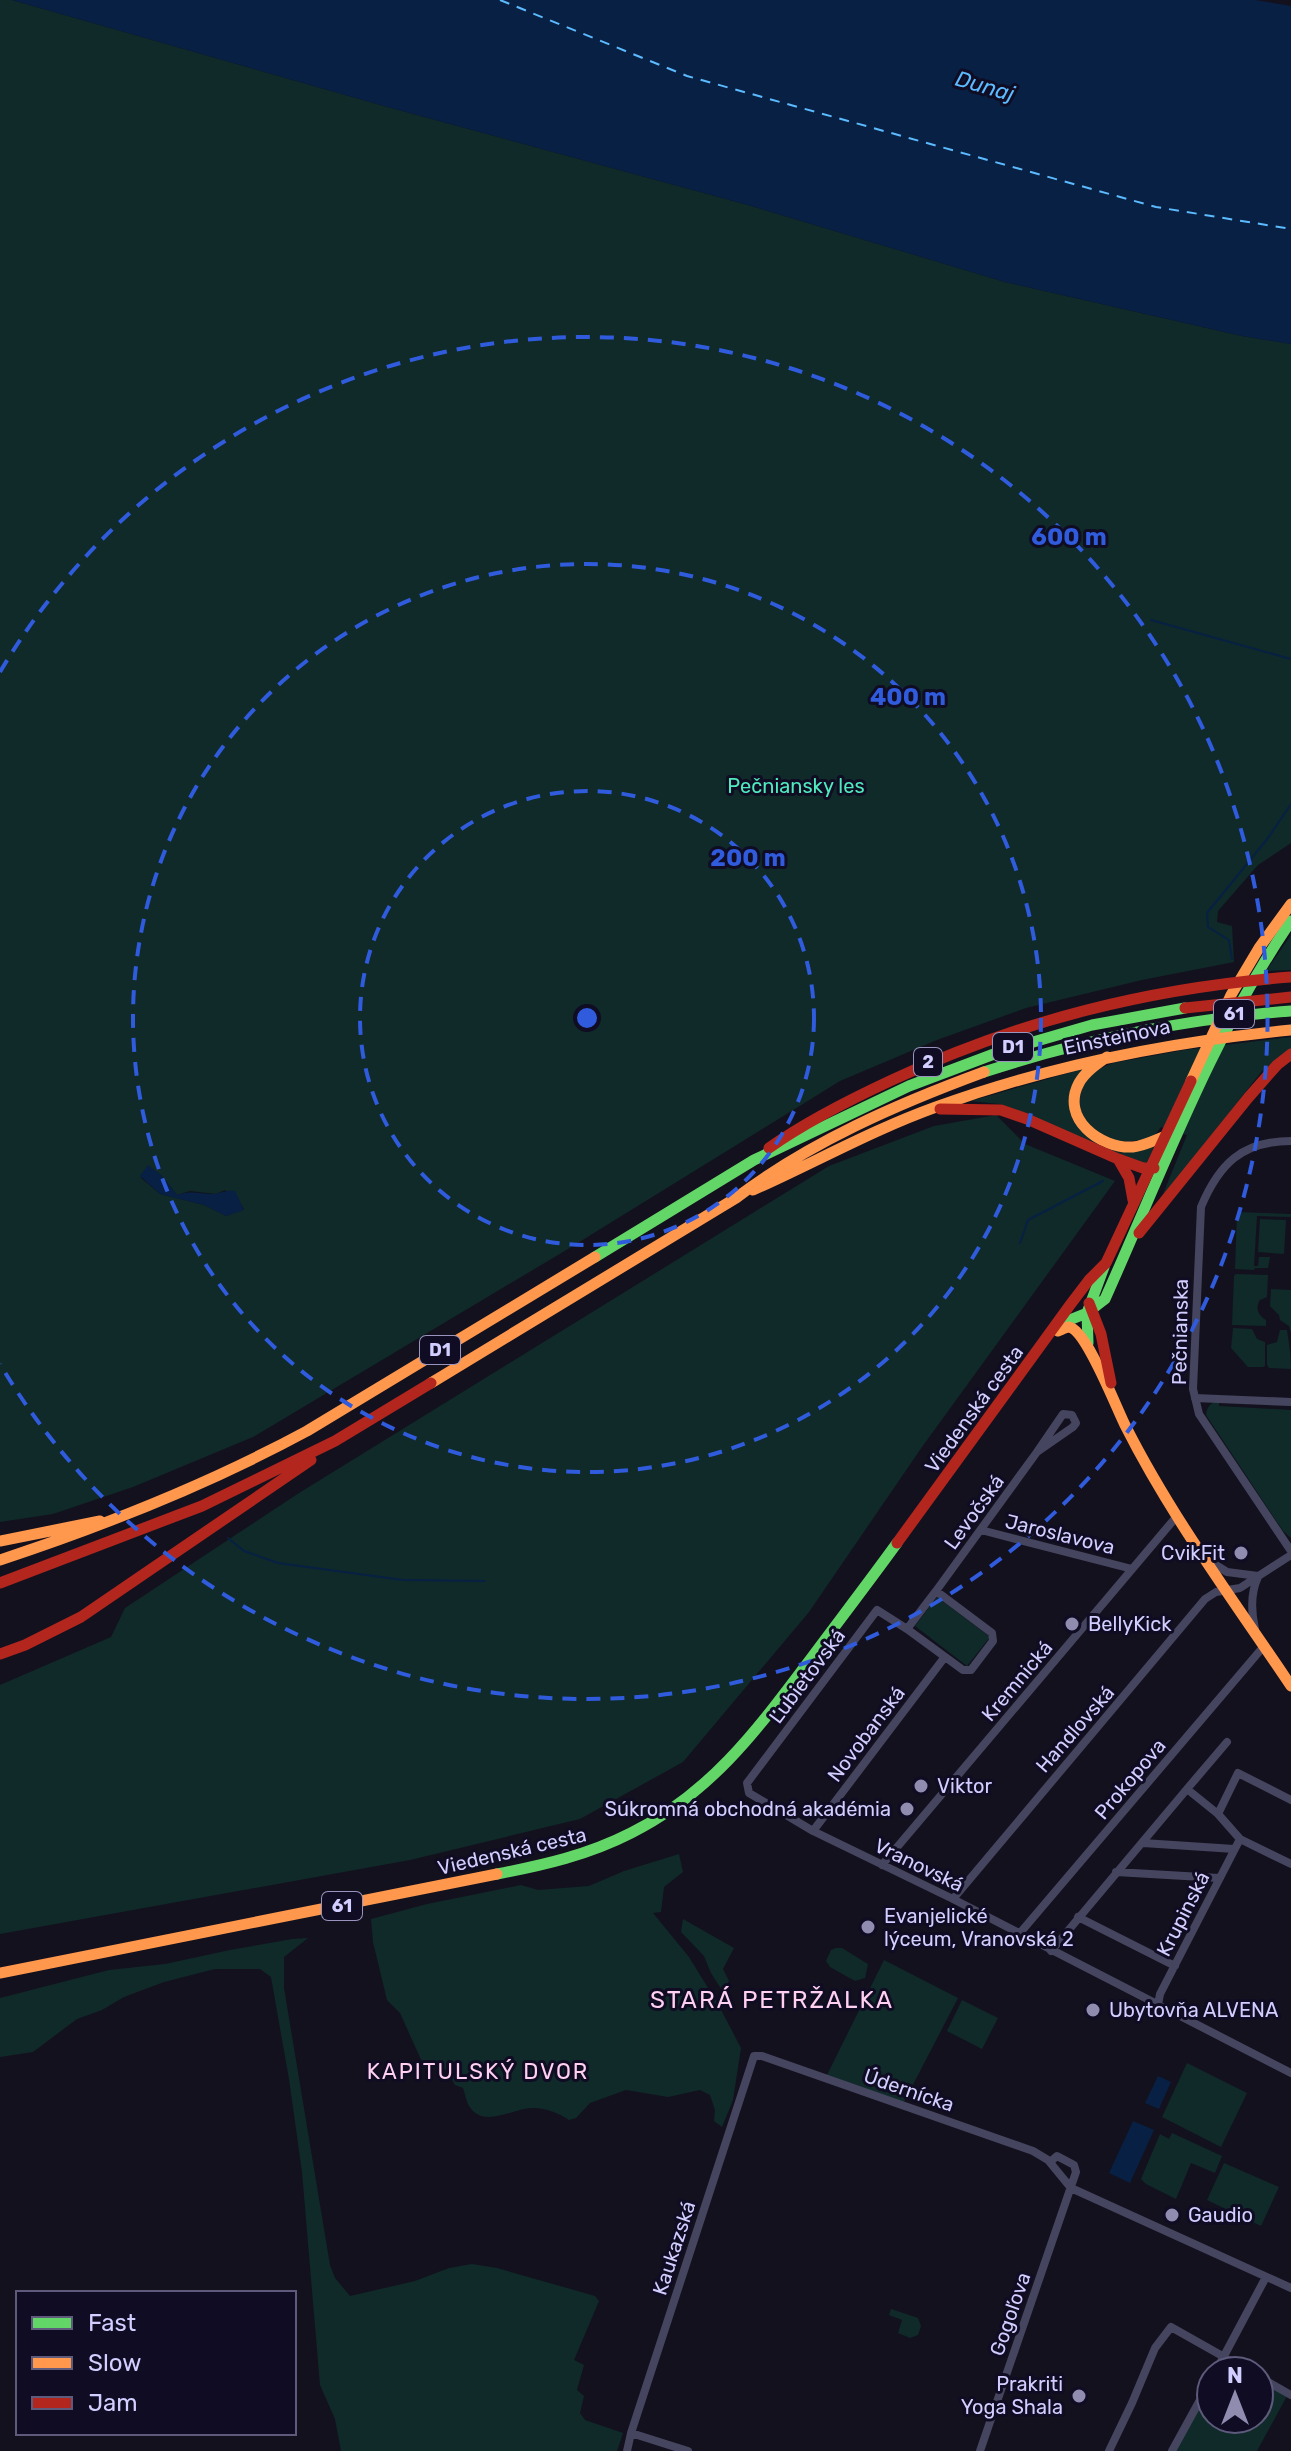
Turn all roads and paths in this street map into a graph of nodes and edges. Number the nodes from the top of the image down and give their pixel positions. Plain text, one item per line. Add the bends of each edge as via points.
1 (1291, 904) edge
2 (1291, 921) edge
3 (1271, 940) junction
4 (1291, 977) edge
5 (1291, 997) edge
6 (1291, 1011) edge
7 (1291, 1030) edge
8 (1291, 1054) edge
9 (1110, 1055) junction
10 (1194, 1086) junction
11 (929, 1109) junction
12 (1163, 1137) junction
13 (1291, 1141) edge
14 (1118, 1159) junction
15 (754, 1160) junction
16 (1166, 1160) junction
17 (1149, 1169) junction
18 (736, 1198) junction
19 (1134, 1202) junction
20 (1129, 1245) junction
21 (1106, 1263) junction
22 (1105, 1299) junction
23 (1090, 1308) junction
24 (1060, 1319) junction
25 (1057, 1331) junction
26 (1101, 1334) junction
27 (1044, 1344) junction
28 (1088, 1345) junction
29 (1195, 1398) junction
30 (1291, 1402) edge
31 (1115, 1404) junction
32 (335, 1441) junction
33 (1037, 1452) junction
34 (1177, 1516) junction
35 (116, 1519) junction
36 (981, 1530) junction
37 (0, 1541) edge
38 (1291, 1553) edge
39 (1204, 1557) junction
40 (0, 1560) edge
41 (1132, 1569) junction
42 (1259, 1576) junction
43 (0, 1583) edge
44 (1228, 1590) junction
45 (936, 1591) junction
46 (907, 1629) junction
47 (1257, 1634) junction
48 (1264, 1646) junction
49 (0, 1654) edge
50 (944, 1658) junction
51 (1291, 1686) edge
52 (1227, 1742) dead end
53 (1187, 1789) junction
54 (749, 1793) joint
55 (1291, 1800) edge
56 (1218, 1814) junction
57 (813, 1831) junction
58 (1240, 1839) junction
59 (1143, 1843) junction
60 (1234, 1849) junction
61 (1291, 1864) edge
62 (882, 1865) junction
63 (1116, 1872) junction
64 (1219, 1878) junction
65 (953, 1899) junction
66 (1078, 1917) junction
67 (1020, 1933) junction
68 (1051, 1951) junction
69 (1175, 1966) junction
70 (0, 1973) edge
71 (1158, 2005) junction
72 (754, 2056) joint
73 (1291, 2073) edge
74 (1050, 2162) junction
75 (1071, 2188) junction
76 (1266, 2277) junction
77 (1291, 2288) edge
78 (1222, 2355) edge
79 (1225, 2355) edge
80 (1195, 2409) edge
81 (631, 2433) junction
82 (627, 2451) edge
83 (688, 2451) edge
84 (980, 2451) edge
85 (1109, 2451) edge
86 (1172, 2451) edge

1 - 3 main road, Viedenská cesta / 61
2 - 3 main road, Viedenská cesta / 61
3 - 10 main road, Viedenská cesta / 61 via 1231,995
4 - 15 main road, Einsteinova / 2 via 1161,992 1033,1023 902,1075 789,1133
5 - 15 main road, D1 via 1141,1015 1002,1051 909,1086
6 - 18 main road, D1 via 1142,1029 1006,1064 837,1135 767,1173
7 - 9 main road, Einsteinova / 2
8 - 20 main road via 1248,1098
9 - 11 main road, Einsteinova / 2
9 - 12 main road via 1078,1085 1073,1103 1078,1121 1092,1135 1121,1146
10 - 12 main road, Viedenská cesta / 61
10 - 16 main road, Viedenská cesta / 61
11 - 14 main road, 2 via 1001,1110
11 - 18 main road, Einsteinova / 2
12 - 17 main road, Viedenská cesta / 61
13 - 29 street, Pečnianska via 1270,1141 1234,1158 1211,1182 1201,1207
14 - 17 main road, 2
14 - 19 main road
15 - 35 main road, D1 via 280,1446 191,1491
16 - 17 main road
16 - 20 main road, Viedenská cesta / 61
17 - 19 main road, Viedenská cesta / 61
18 - 32 main road, D1
19 - 21 main road, Viedenská cesta / 61
20 - 22 main road, Viedenská cesta / 61
21 - 23 main road
21 - 24 main road, Viedenská cesta / 61
22 - 23 main road, Viedenská cesta / 61
22 - 26 main road
23 - 24 main road via 1078,1303
23 - 25 main road, Viedenská cesta / 61
23 - 26 main road
23 - 28 main road
24 - 27 main road, Viedenská cesta / 61
25 - 27 main road, Viedenská cesta / 61
25 - 28 main road via 1073,1328
26 - 31 main road
27 - 70 main road, Viedenská cesta / 61 via 765,1720 706,1782 638,1831 540,1867
28 - 31 main road
29 - 30 street
29 - 38 street, Pečnianska via 1199,1414
31 - 34 main road
32 - 43 main road via 202,1506
32 - 49 main road via 107,1601 56,1631
33 - 33 street, Levočská via 1063,1414 1072,1415 1073,1427
33 - 36 street, Levočská
34 - 39 main road
34 - 41 street, Kremnická
35 - 37 main road
35 - 40 main road
36 - 41 street, Jaroslavova
36 - 45 street, Levočská
38 - 42 street, Handlovská
39 - 42 street via 1227,1572
39 - 44 main road
41 - 62 street, Kremnická
42 - 44 street, Handlovská
42 - 47 street via 1252,1604
44 - 47 main road
44 - 65 street, Handlovská via 1205,1599
45 - 46 street, Levočská
45 - 50 street via 992,1633 993,1641 971,1670
46 - 50 street
46 - 54 street, Ľubietovská via 877,1610 747,1783
47 - 48 main road
48 - 51 main road
48 - 67 street, Prokopova
50 - 57 street, Novobanská
52 - 53 street
53 - 56 street
53 - 59 street
54 - 57 street, Vranovská
55 - 56 street via 1238,1773
56 - 58 street
57 - 62 street, Vranovská
58 - 60 street, Krupinská
58 - 61 street
59 - 60 street
59 - 63 street
60 - 64 street, Krupinská
62 - 65 street, Vranovská
63 - 64 street
63 - 66 street
64 - 69 street, Krupinská
65 - 67 street, Vranovská
66 - 68 street
66 - 69 street
67 - 68 street, Vranovská
68 - 71 street, Vranovská
69 - 71 street, Krupinská
71 - 73 street, Vranovská
72 - 74 street, Údernícka via 1033,2151
72 - 81 street, Kaukazská
74 - 75 street, Údernícka
74 - 75 street, Údernícka via 1057,2156 1074,2165
75 - 76 street, Údernícka
75 - 84 street, Gogoľova
76 - 77 street, Údernícka
76 - 79 street
78 - 85 street via 1171,2327 1155,2348
80 - 86 street
81 - 82 street, Kaukazská
81 - 83 street

